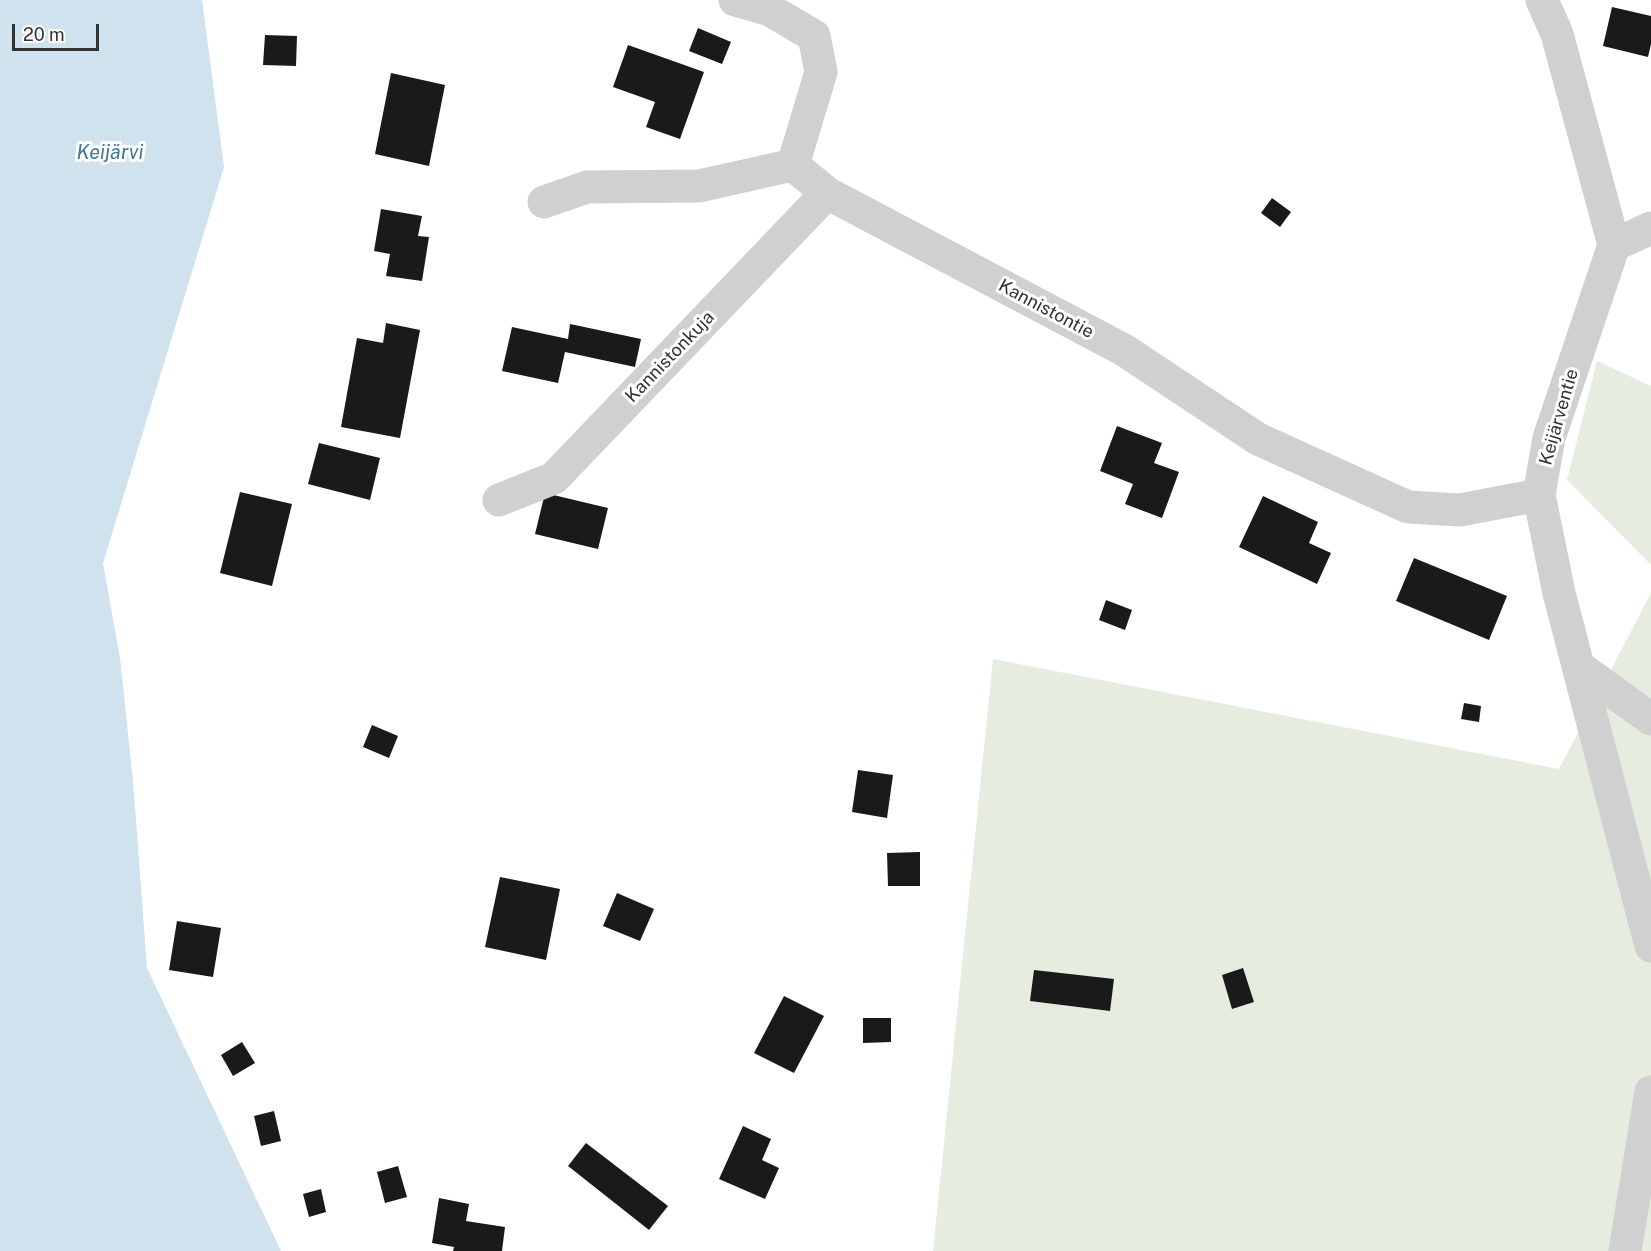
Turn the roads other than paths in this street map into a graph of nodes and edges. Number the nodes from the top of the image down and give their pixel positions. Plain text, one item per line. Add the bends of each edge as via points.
1 (735, 0) edge
2 (1542, 0) edge
3 (793, 165) junction
4 (827, 193) junction
5 (544, 202) dead end
6 (1651, 228) edge
7 (1614, 245) junction
8 (1539, 495) junction
9 (499, 500) dead end
10 (1579, 667) junction
11 (1651, 719) edge
12 (1651, 946) edge
13 (1651, 1092) edge
14 (1625, 1251) edge

1 - 3 street via 770,10 814,36 821,72
2 - 7 street via 1557,34
3 - 4 street, Kannistontie
3 - 5 street via 699,186 588,188
4 - 8 street, Kannistontie via 1124,350 1258,439 1408,507 1460,510
4 - 9 street, Kannistonkuja via 554,478
6 - 7 street
7 - 8 street, Keijärventie via 1549,438
8 - 10 street, Keijärventie
10 - 11 street
10 - 12 street, Keijärventie
13 - 14 street

